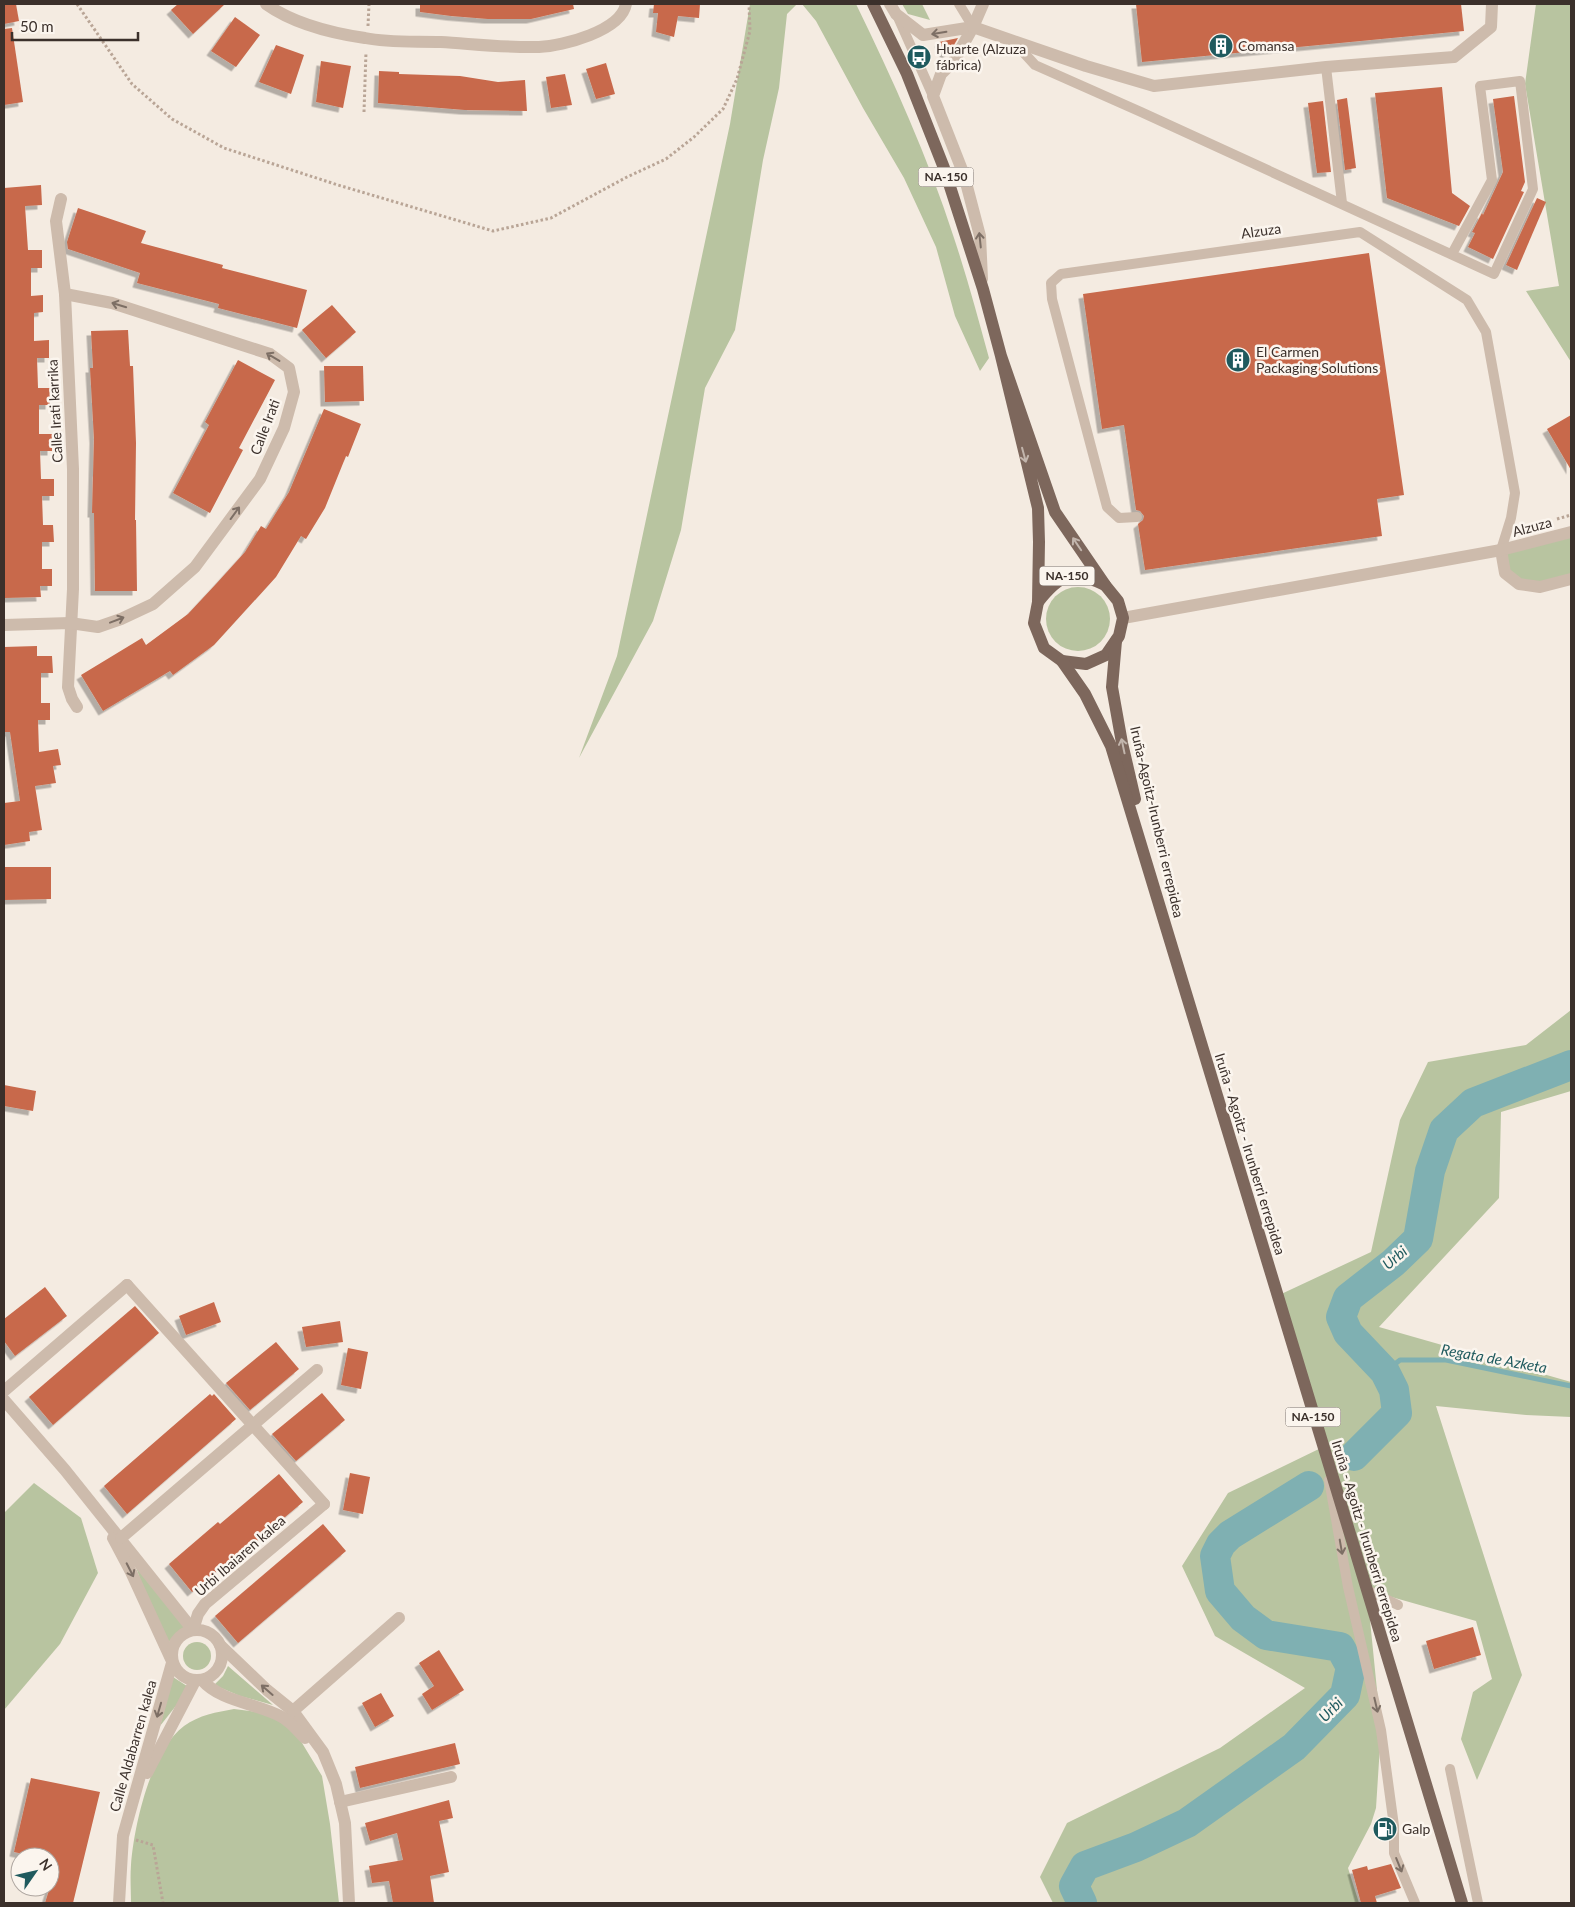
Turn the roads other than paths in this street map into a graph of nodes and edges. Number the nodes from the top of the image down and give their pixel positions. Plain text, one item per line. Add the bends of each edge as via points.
1 (266, 4) edge
2 (626, 4) edge
3 (873, 4) edge
4 (959, 4) edge
5 (983, 4) edge
6 (1492, 4) edge
7 (893, 9) edge
8 (974, 27) junction
9 (1013, 42) junction
10 (1326, 67) junction
11 (933, 96) junction
12 (61, 199) dead end
13 (1342, 203) junction
14 (1452, 254) junction
15 (983, 289) junction
16 (65, 294) junction
17 (1001, 356) junction
18 (1137, 517) dead end
19 (1571, 532) edge
20 (1501, 550) junction
21 (1571, 579) edge
22 (1105, 585) junction
23 (1038, 602) junction
24 (1122, 618) junction
25 (70, 623) junction
26 (4, 625) edge
27 (1116, 641) junction
28 (1062, 661) junction
29 (77, 707) dead end
30 (1166, 930) junction
31 (317, 1370) dead end
32 (4, 1391) edge
33 (4, 1400) edge
34 (252, 1425) junction
35 (1323, 1447) junction
36 (98, 1511) junction
37 (121, 1538) junction
38 (1367, 1590) junction
39 (1398, 1605) dead end
40 (399, 1618) dead end
41 (193, 1630) junction
42 (220, 1645) junction
43 (172, 1661) junction
44 (198, 1681) junction
45 (293, 1711) junction
46 (323, 1752) junction
47 (1450, 1769) dead end
48 (451, 1777) dead end
49 (340, 1802) junction
50 (123, 1836) junction
51 (119, 1903) edge
52 (348, 1903) edge
53 (1414, 1903) edge
54 (1462, 1903) edge
55 (1478, 1903) edge

1 - 2 street via 277,12 322,29 367,39 541,47 584,38 604,30 618,18
3 - 15 main road, NA-150 via 944,168
4 - 8 lane
5 - 8 street
6 - 10 street via 1491,27 1454,57
8 -> 7 street via 923,35
7 - 11 lane
8 - 9 street
8 - 11 street via 954,61 941,74
9 - 10 street via 1154,86
9 - 13 lane via 1035,65
10 - 13 lane
15 -> 11 street via 980,236 964,175
12 - 16 street, Calle Irati karrika via 56,221
13 - 14 lane
14 - 14 lane via 1494,274 1533,189 1520,82 1480,86 1492,180
15 - 17 main road, NA-150
16 - 25 street, Calle Irati karrika via 72,469 73,589
25 -> 16 street, Calle Irati via 98,628 121,619 153,604 196,567 260,479 284,428 294,392 289,368 270,354 112,303
22 -> 17 main road via 1055,512
17 -> 23 main road via 1038,508
18 - 20 lane, Alzuza via 1119,518 1106,507 1052,299 1051,283 1061,274 1360,232 1467,300 1486,332 1515,493
19 - 20 street, Alzuza
20 - 21 street via 1505,573 1520,584 1540,587
20 - 24 street, Alzuza
22 - 23 main road, NA-150 via 1088,577 1068,576 1051,585
22 - 24 main road, NA-150 via 1118,601
23 - 28 main road, NA-150 via 1034,623 1044,648
24 - 27 main road via 1120,636
25 - 26 street, Calle Irati
25 - 29 street via 68,687
27 - 28 main road via 1106,655 1086,664
30 -> 27 main road, Iruña-Agoitz-Irunberri errepidea via 1112,687
28 - 30 main road, Iruña-Agoitz-Irunberri errepidea via 1085,694 1111,746
30 - 35 main road, Iruña - Agoitz - Irunberri errepidea / NA-150
31 - 34 street
32 - 34 street, Urbi Ibaiaren kalea via 127,1284
33 - 36 street
34 - 37 street
34 - 41 street, Urbi Ibaiaren kalea via 324,1504 205,1604
35 - 38 main road, Iruña - Agoitz - Irunberri errepidea / NA-150
35 -> 53 lane via 1348,1587 1381,1730 1394,1826 1394,1853
36 - 37 street
36 -> 43 street via 131,1572
37 - 41 street
38 - 39 lane
38 - 54 main road, Iruña - Agoitz - Irunberri errepidea / NA-150
40 - 45 street
41 - 42 street via 209,1633
41 - 43 street via 185,1632 174,1643
42 - 44 street via 219,1667 215,1673
45 -> 42 street
43 - 44 street via 181,1676
43 -> 50 street, Calle Aldabarren kalea
44 - 46 street via 208,1688 284,1717
44 - 50 street, Calle Aldabarren kalea via 150,1765
45 - 46 street
46 - 49 street
47 - 55 lane
48 - 49 street
49 - 52 street via 345,1823
50 - 51 street, Calle Aldabarren kalea

